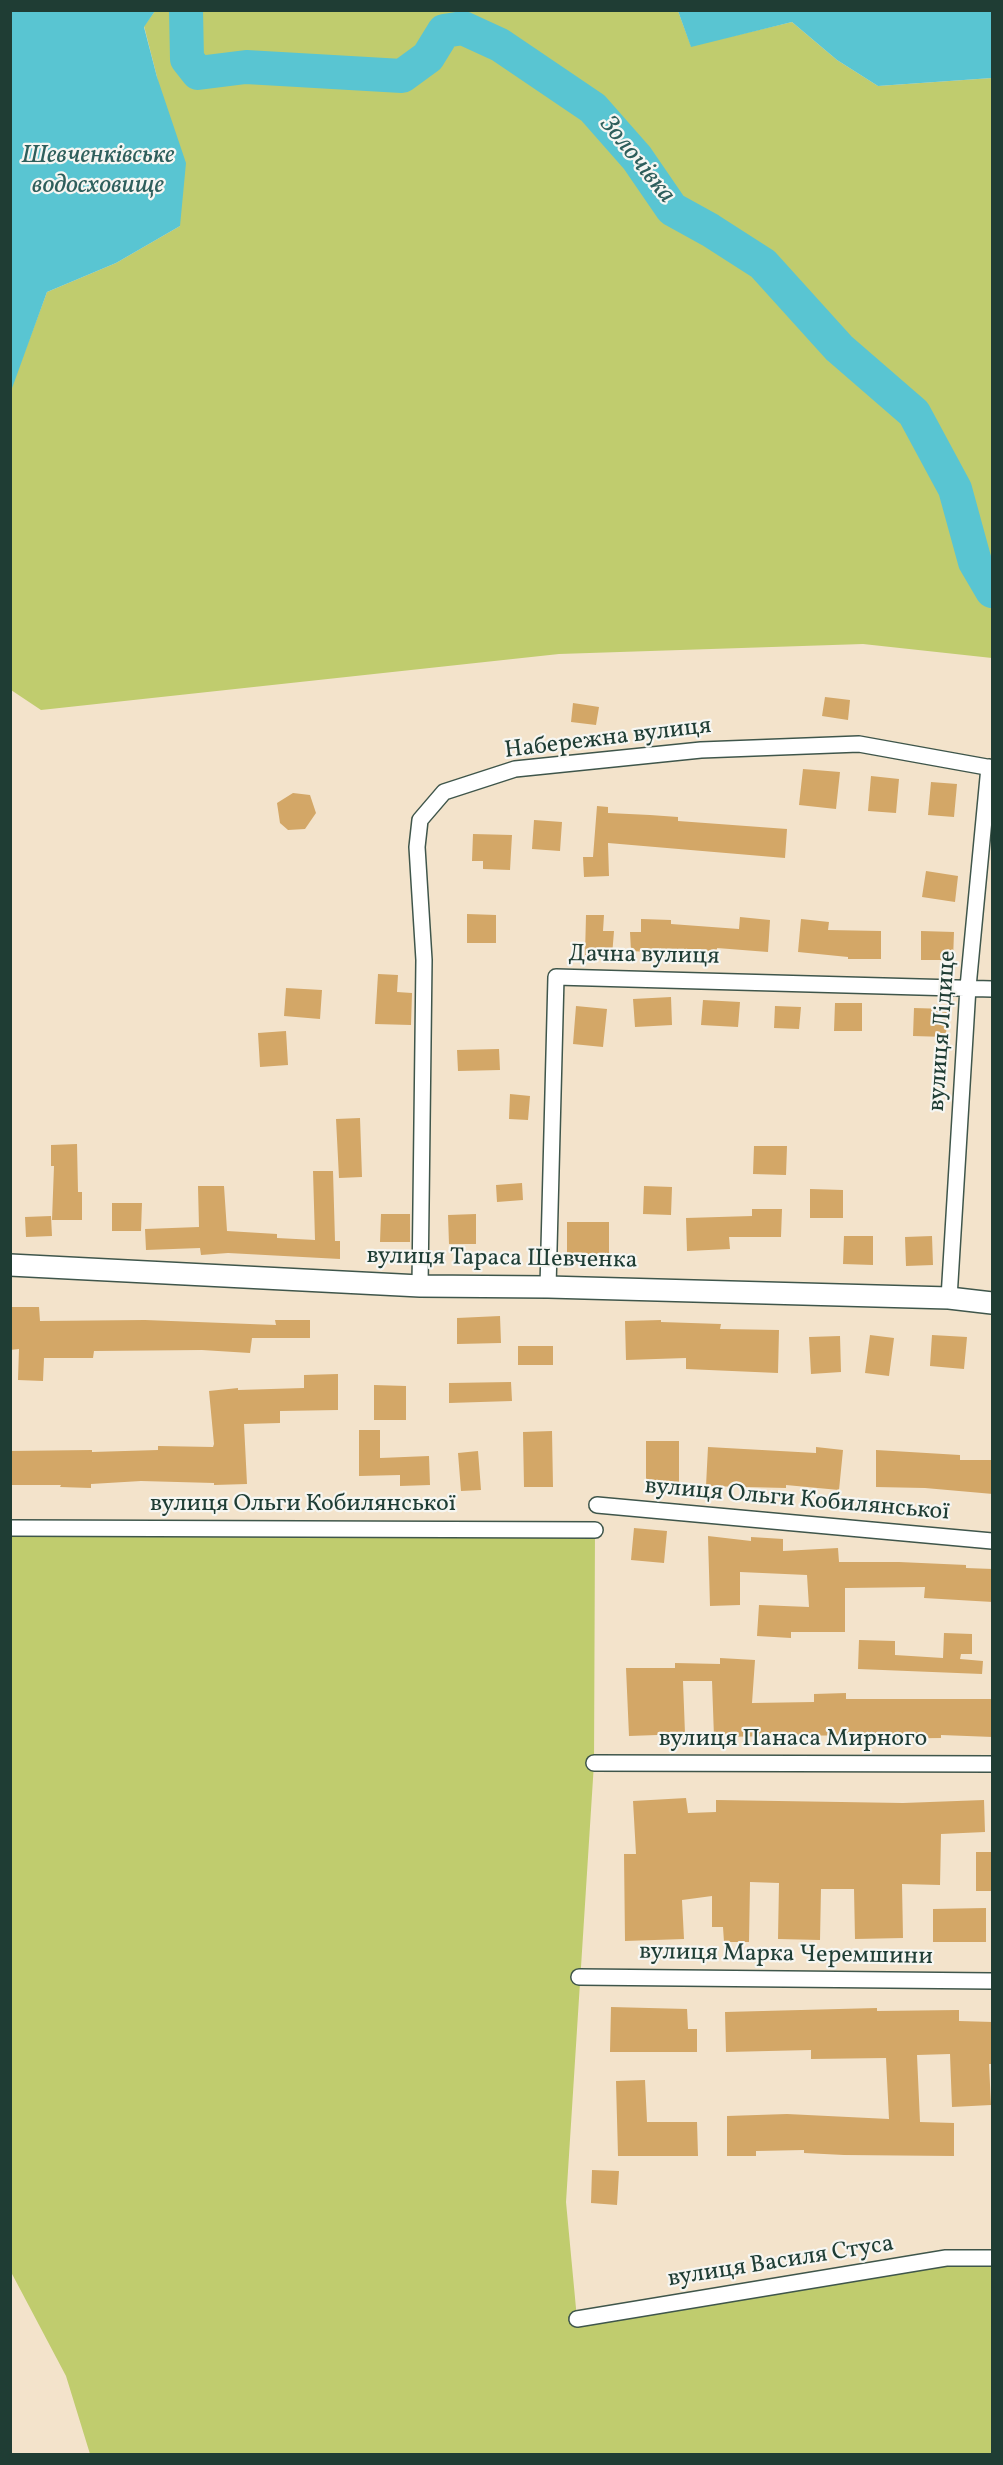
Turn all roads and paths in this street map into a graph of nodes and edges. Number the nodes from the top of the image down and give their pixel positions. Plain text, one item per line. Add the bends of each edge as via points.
1 (991, 767) edge
2 (968, 987) junction
3 (993, 988) edge
4 (10, 1265) edge
5 (420, 1286) junction
6 (548, 1287) junction
7 (949, 1298) junction
8 (993, 1304) edge
9 (597, 1505) dead end
10 (10, 1528) edge
11 (595, 1530) dead end
12 (993, 1541) edge
13 (594, 1763) dead end
14 (993, 1764) edge
15 (579, 1977) dead end
16 (993, 1981) edge
17 (993, 2258) edge
18 (577, 2319) dead end

1 - 2 street, вулиця Лідице
1 - 5 street, Набережна вулиця via 859,744 701,750 515,769 444,792 420,820 417,847 424,960
2 - 3 street
2 - 6 street, Дачна вулиця via 556,977
2 - 7 street, вулиця Лідице
4 - 5 main road, вулиця Тараса Шевченка
5 - 6 main road, вулиця Тараса Шевченка
6 - 7 main road, вулиця Тараса Шевченка
7 - 8 main road, вулиця Тараса Шевченка
9 - 12 street, вулиця Ольги Кобилянської
10 - 11 street, вулиця Ольги Кобилянської
13 - 14 street, вулиця Панаса Мирного
15 - 16 street, вулиця Марка Черемшини
17 - 18 street, вулиця Василя Стуса via 946,2258

